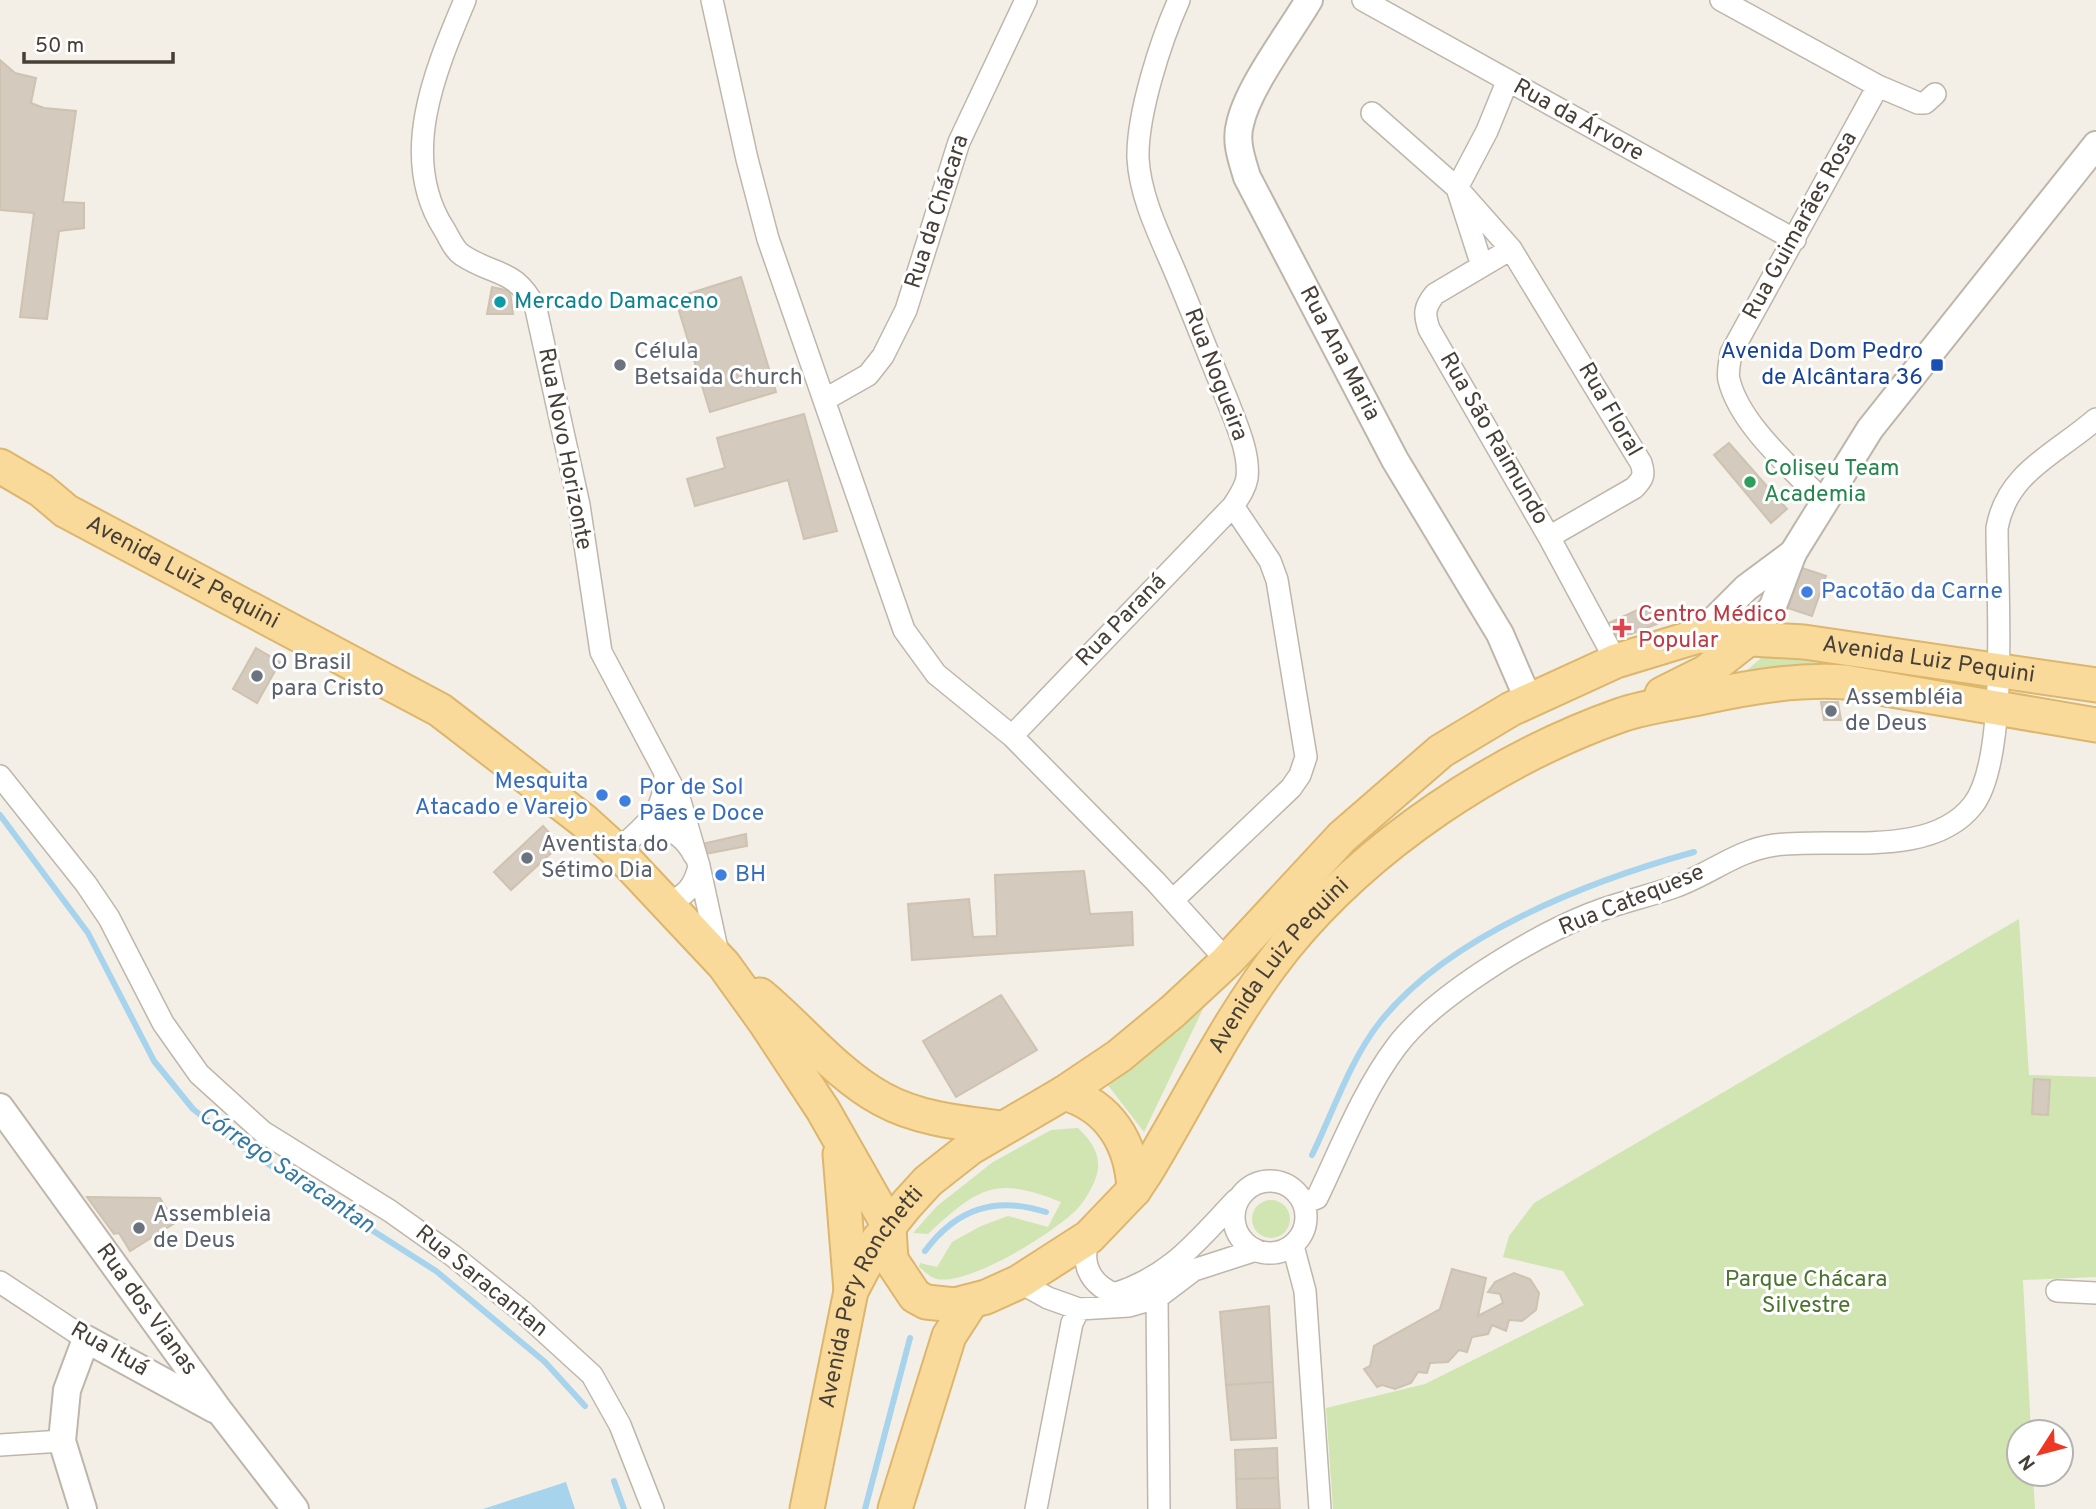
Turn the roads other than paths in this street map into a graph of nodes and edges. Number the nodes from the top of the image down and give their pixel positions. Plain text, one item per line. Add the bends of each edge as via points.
1 (465, 0) edge
2 (712, 0) edge
3 (1026, 0) edge
4 (1179, 0) edge
5 (1309, 0) edge
6 (1363, 0) edge
7 (1721, 0) edge
8 (1507, 82) junction
9 (1878, 86) junction
10 (1935, 94) dead end
11 (1372, 113) dead end
12 (2096, 145) edge
13 (1457, 188) junction
14 (1795, 240) junction
15 (1511, 249) junction
16 (1482, 266) junction
17 (824, 400) junction
18 (2096, 419) edge
19 (0, 466) edge
20 (41, 491) junction
21 (0, 492) edge
22 (1823, 501) junction
23 (1233, 506) junction
24 (1549, 537) junction
25 (1793, 554) junction
26 (1698, 636) junction
27 (1748, 639) junction
28 (1616, 661) junction
29 (1997, 670) junction
30 (2096, 685) edge
31 (1529, 701) junction
32 (1997, 707) junction
33 (1623, 715) junction
34 (2096, 725) edge
35 (1012, 736) junction
36 (665, 773) junction
37 (0, 776) edge
38 (641, 829) junction
39 (617, 851) junction
40 (699, 866) junction
41 (1173, 900) junction
42 (667, 902) junction
43 (1227, 961) junction
44 (722, 962) junction
45 (1064, 1093) junction
46 (0, 1107) edge
47 (1001, 1128) junction
48 (835, 1131) junction
49 (1134, 1190) junction
50 (1236, 1200) junction
51 (1304, 1203) junction
52 (889, 1228) junction
53 (1089, 1237) junction
54 (1293, 1246) junction
55 (1256, 1250) junction
56 (0, 1282) edge
57 (1019, 1282) junction
58 (851, 1290) junction
59 (2057, 1292) dead end
60 (2096, 1293) edge
61 (1157, 1298) junction
62 (971, 1302) junction
63 (1079, 1309) junction
64 (86, 1339) junction
65 (221, 1413) junction
66 (62, 1441) junction
67 (0, 1445) edge
68 (83, 1509) edge
69 (295, 1509) edge
70 (653, 1509) edge
71 (807, 1509) edge
72 (895, 1509) edge
73 (1036, 1509) edge
74 (1159, 1509) edge
75 (1320, 1509) edge

1 - 36 street, Rua Novo Horizonte via 447,42 422,127 426,189 438,220 460,254 518,282 536,309 579,505 601,652
2 - 17 street via 768,239
3 - 17 street, Rua da Chácara via 959,142 906,310 883,356 868,375
4 - 23 street, Rua Nogueira via 1164,32 1138,158 1152,215 1237,424 1247,478
5 - 31 street, Rua Ana Maria via 1249,99 1239,125 1239,153 1247,177 1395,460 1500,634
6 - 8 street, Rua da Árvore
7 - 9 street
8 - 13 street
8 - 14 street, Rua da Árvore
9 - 10 street via 1918,103
9 - 14 street, Rua Guimarães Rosa
11 - 13 street
12 - 22 street via 1870,429
13 - 15 street
13 - 16 street
14 - 22 street, Rua Guimarães Rosa via 1731,353 1728,377 1736,402 1749,421
15 - 16 street, Rua São Raimundo
15 - 24 street, Rua Floral via 1644,472 1634,488
16 - 24 street, Rua São Raimundo via 1435,294 1424,314
17 - 35 street via 904,630 936,674
18 - 29 street, Rua Catequese via 2024,476 2001,507
19 - 20 main road, Avenida Luiz Pequini
20 - 21 main road
20 - 39 main road, Avenida Luiz Pequini via 66,511 440,709
22 - 25 street
23 - 35 street, Rua Paraná
23 - 41 street via 1270,561 1277,580 1306,757 1291,788
24 - 28 street, Rua São Raimundo
25 - 26 street via 1746,588
25 - 27 street via 1773,606
26 - 27 main road, Avenida Luiz Pequini
26 - 28 main road, Avenida Luiz Pequini
27 - 29 main road, Avenida Luiz Pequini via 1804,642
27 - 33 main road via 1706,672
28 - 31 main road, Avenida Luiz Pequini
29 - 30 main road, Avenida Luiz Pequini
29 - 32 street, Rua Catequese
31 - 43 main road, Avenida Luiz Pequini via 1441,751 1387,796 1333,846
32 - 33 main road, Avenida Luiz Pequini via 1817,680 1715,694
32 - 34 main road, Avenida Luiz Pequini
32 - 51 street, Rua Catequese via 1997,731 1980,795 1963,817 1941,831 1914,838 1754,848 1685,883 1613,905 1557,929 1440,1003 1394,1049 1317,1198
33 - 49 main road, Avenida Luiz Pequini via 1558,741 1459,795 1399,835 1337,889 1238,1009
35 - 41 street
36 - 38 street via 662,803
36 - 40 street, Rua Novo Horizonte via 684,814
37 - 70 street, Rua Saracantan via 104,909 163,1023 199,1074 263,1132 452,1255 592,1375 620,1425
38 - 39 street
38 - 40 street via 663,827 677,834
39 - 42 main road, Avenida Luiz Pequini
40 - 42 street via 691,887
40 - 44 street, Rua Novo Horizonte
41 - 43 street
42 - 44 main road, Avenida Luiz Pequini
43 - 45 main road, Avenida Luiz Pequini via 1119,1056
44 - 47 main road, Avenida Luiz Pequini via 855,1082 883,1100 941,1120
44 - 48 main road, Avenida Luiz Pequini
45 - 47 main road, Avenida Luiz Pequini
45 - 49 main road via 1091,1103 1120,1133 1131,1162
46 - 65 street, Rua dos Vianas
47 - 52 main road, Avenida Pery Ronchetti via 929,1181
48 - 52 main road, Avenida Luiz Pequini
48 - 58 main road via 843,1175
49 - 53 main road, Avenida Luiz Pequini
50 - 51 street via 1258,1183 1276,1181 1293,1188
50 - 53 street via 1160,1275 1114,1294 1088,1272 1084,1255
50 - 55 street via 1239,1234
51 - 54 street via 1304,1231
52 - 58 main road, Avenida Pery Ronchetti
52 - 62 main road, Avenida Luiz Pequini via 891,1260 908,1289 939,1305
53 - 57 main road, Avenida Luiz Pequini
54 - 55 street via 1275,1253
54 - 75 street via 1305,1291
55 - 61 street via 1194,1270
56 - 64 street, Rua Ituá
57 - 62 main road, Avenida Luiz Pequini
57 - 63 street
58 - 71 main road, Avenida Pery Ronchetti
59 - 60 street
61 - 63 street via 1129,1306
61 - 74 street
62 - 72 main road via 949,1336
63 - 73 street via 1072,1323
64 - 65 street, Rua Ituá
64 - 66 street via 67,1390
65 - 69 street, Rua dos Vianas
66 - 67 street
66 - 68 street

